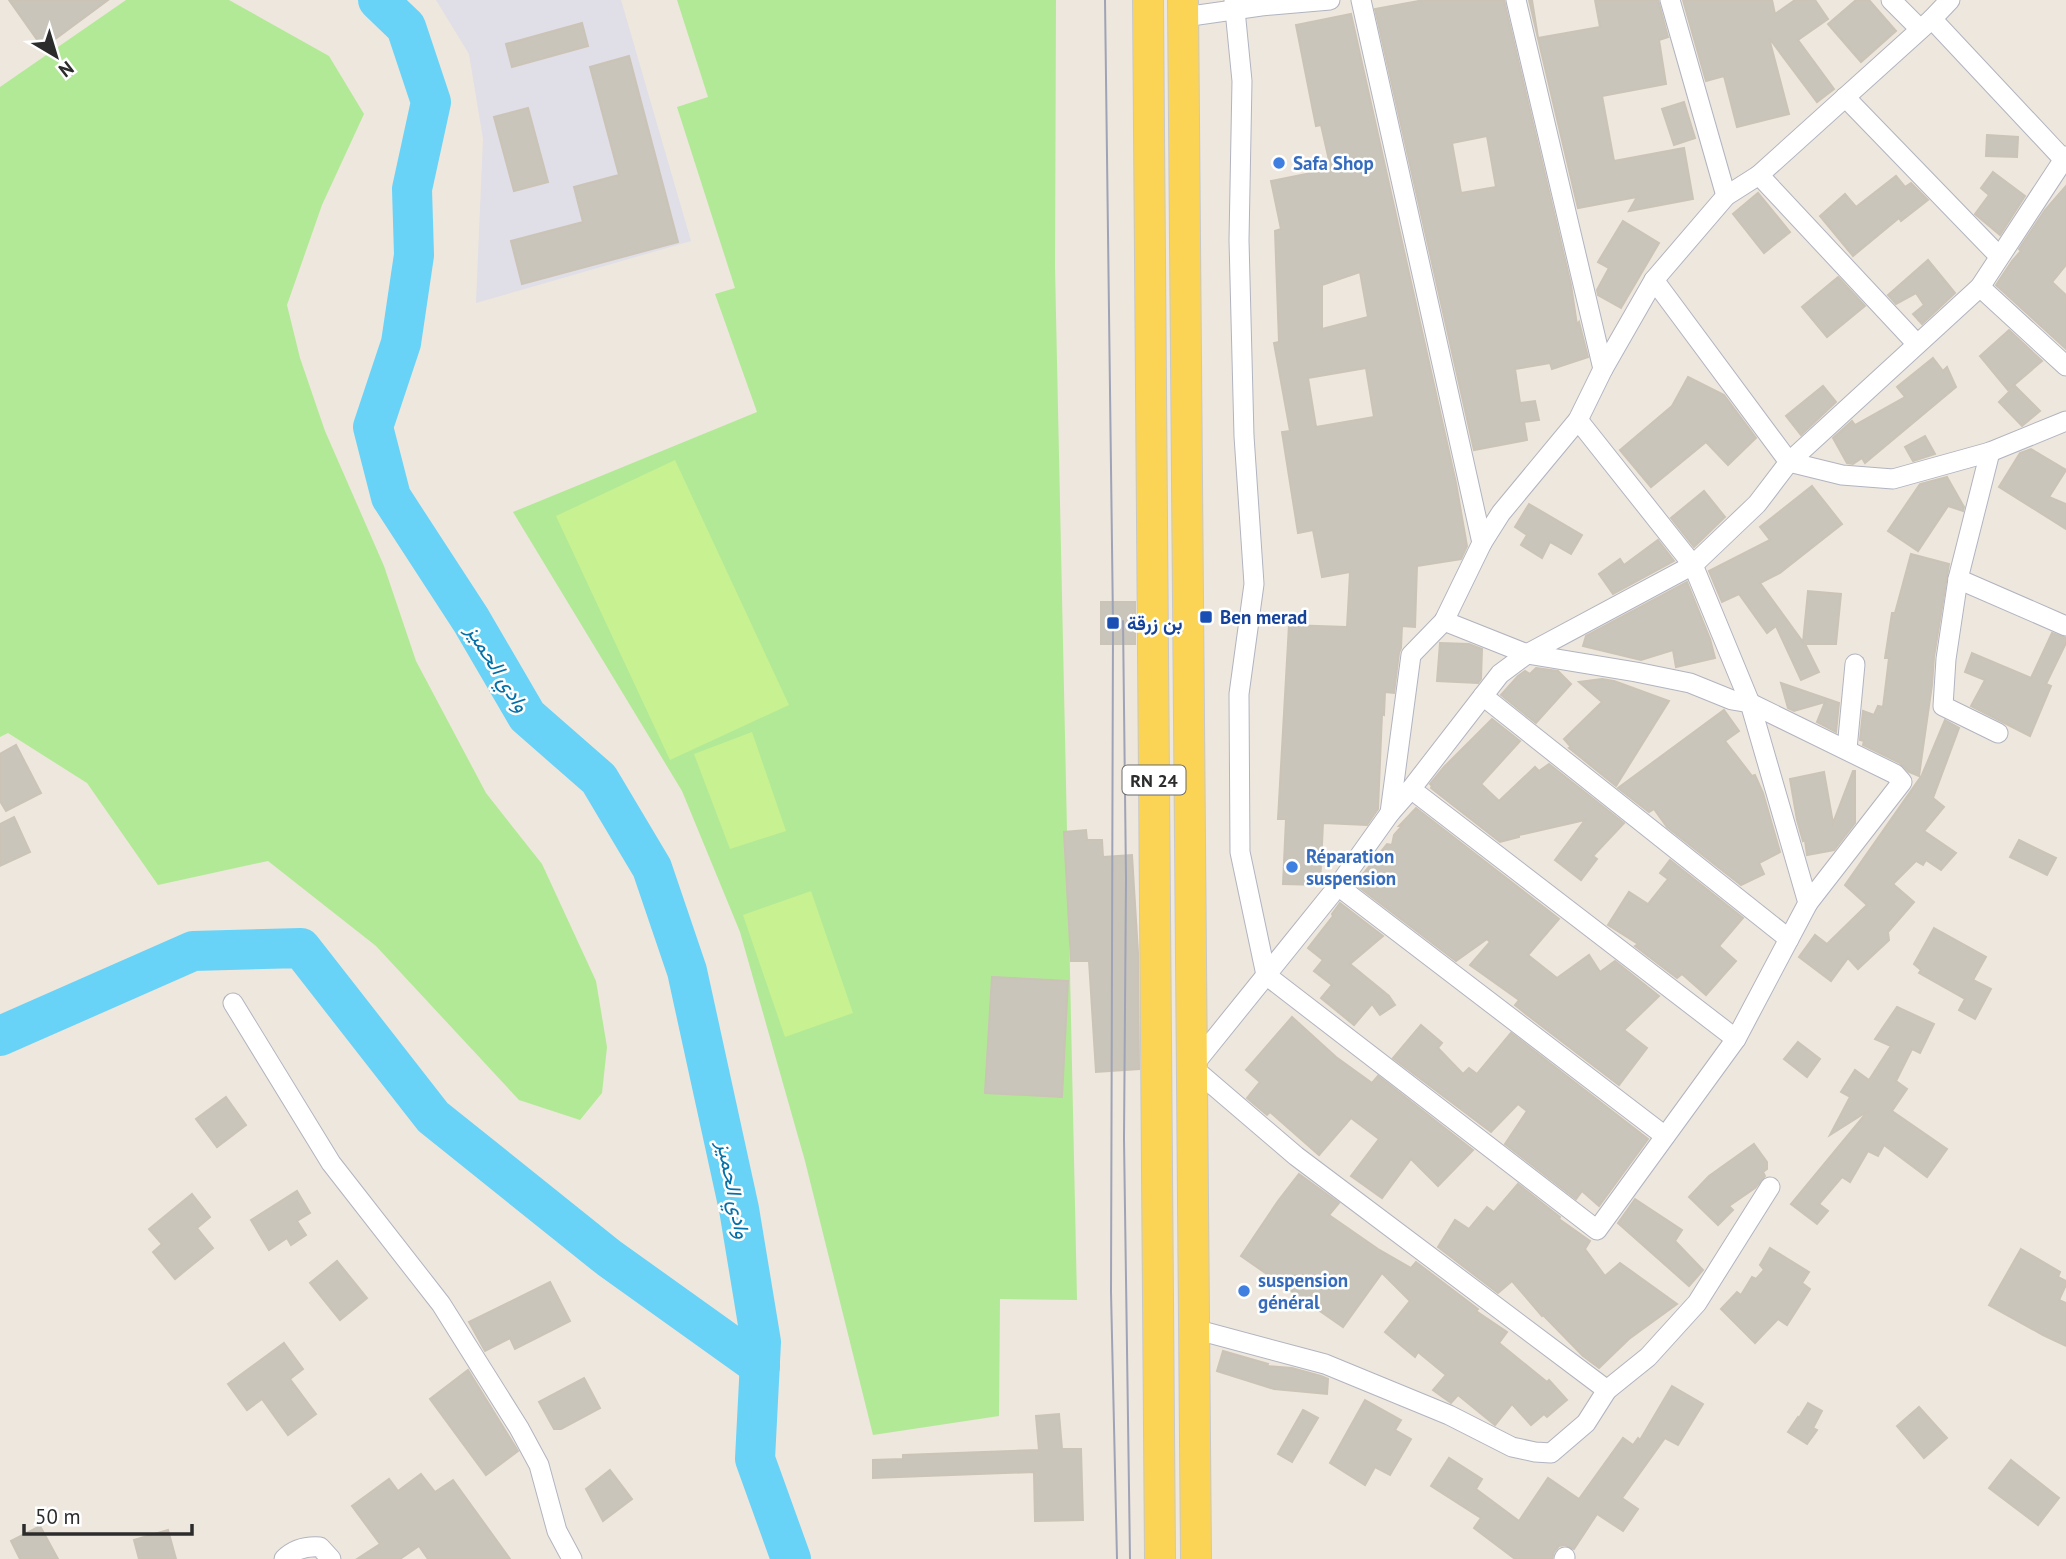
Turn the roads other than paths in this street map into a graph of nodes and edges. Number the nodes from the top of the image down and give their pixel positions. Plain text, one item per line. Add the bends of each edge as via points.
1 (1147, 0) edge
2 (1330, 0) edge
3 (1361, 0) edge
4 (1516, 0) edge
5 (1670, 0) edge
6 (1891, 0) edge
7 (1950, 0) edge
8 (1234, 5) edge
9 (1184, 9) edge
10 (1926, 24) junction
11 (1845, 97) junction
12 (2065, 159) edge
13 (1759, 175) junction
14 (1726, 196) junction
15 (1999, 256) junction
16 (1654, 280) junction
17 (1980, 287) junction
18 (1917, 344) junction
19 (2066, 366) edge
20 (1603, 369) junction
21 (1578, 420) junction
22 (2066, 421) edge
23 (1990, 452) junction
24 (1789, 463) junction
25 (1482, 543) junction
26 (1693, 565) junction
27 (1958, 579) junction
28 (1444, 621) junction
29 (2066, 626) edge
30 (1527, 654) junction
31 (1855, 664) dead end
32 (1483, 696) junction
33 (1750, 703) junction
34 (1998, 733) dead end
35 (1847, 749) junction
36 (1411, 789) junction
37 (1390, 813) junction
38 (1338, 886) junction
39 (1808, 903) junction
40 (1789, 939) junction
41 (1266, 975) junction
42 (233, 1003) dead end
43 (1736, 1039) junction
44 (1192, 1067) junction
45 (1665, 1136) junction
46 (1770, 1186) dead end
47 (1194, 1329) junction
48 (1607, 1390) junction
49 (284, 1559) edge
50 (331, 1559) edge
51 (572, 1559) edge
52 (1160, 1559) edge
53 (1196, 1559) edge

1 - 52 main road, RN 24
2 - 8 street
3 - 25 street
4 - 20 street
5 - 14 street
6 - 10 street
7 - 10 street
8 - 9 street
8 - 41 street via 1242,81 1239,240 1244,436 1254,584 1239,694 1240,852
9 - 44 main road, RN 24
10 - 11 street
10 - 12 street
11 - 13 street
11 - 15 street
12 - 15 street
13 - 14 street
13 - 18 street
14 - 16 street
15 - 17 street
16 - 20 street
16 - 24 street
17 - 18 street
17 - 19 street
18 - 24 street
20 - 21 street
21 - 25 street
21 - 26 street
22 - 23 street
23 - 24 street via 1893,479 1842,475
23 - 27 street
24 - 26 street via 1757,504
25 - 28 street
26 - 30 street
26 - 33 street
27 - 29 street
27 - 34 street via 1943,706
28 - 30 street
28 - 37 street via 1411,655
30 - 32 street via 1500,674
30 - 33 street via 1690,683
31 - 35 street
32 - 36 street
32 - 40 street
33 - 35 street
33 - 39 street
35 - 39 street via 1902,782
36 - 37 street
36 - 43 street
37 - 38 street
38 - 41 street
38 - 45 street
39 - 40 street
40 - 43 street
41 - 44 street
41 - 45 street via 1597,1230
42 - 51 street via 331,1163 441,1304 519,1428 538,1465 557,1531
43 - 45 street
44 - 47 main road, RN 24
44 - 48 street via 1296,1156
46 - 48 street via 1697,1303 1648,1357
47 - 48 street via 1325,1364 1512,1447 1535,1452 1551,1453 1571,1438
47 - 53 main road, RN 24
49 - 50 street via 307,1546 320,1547

